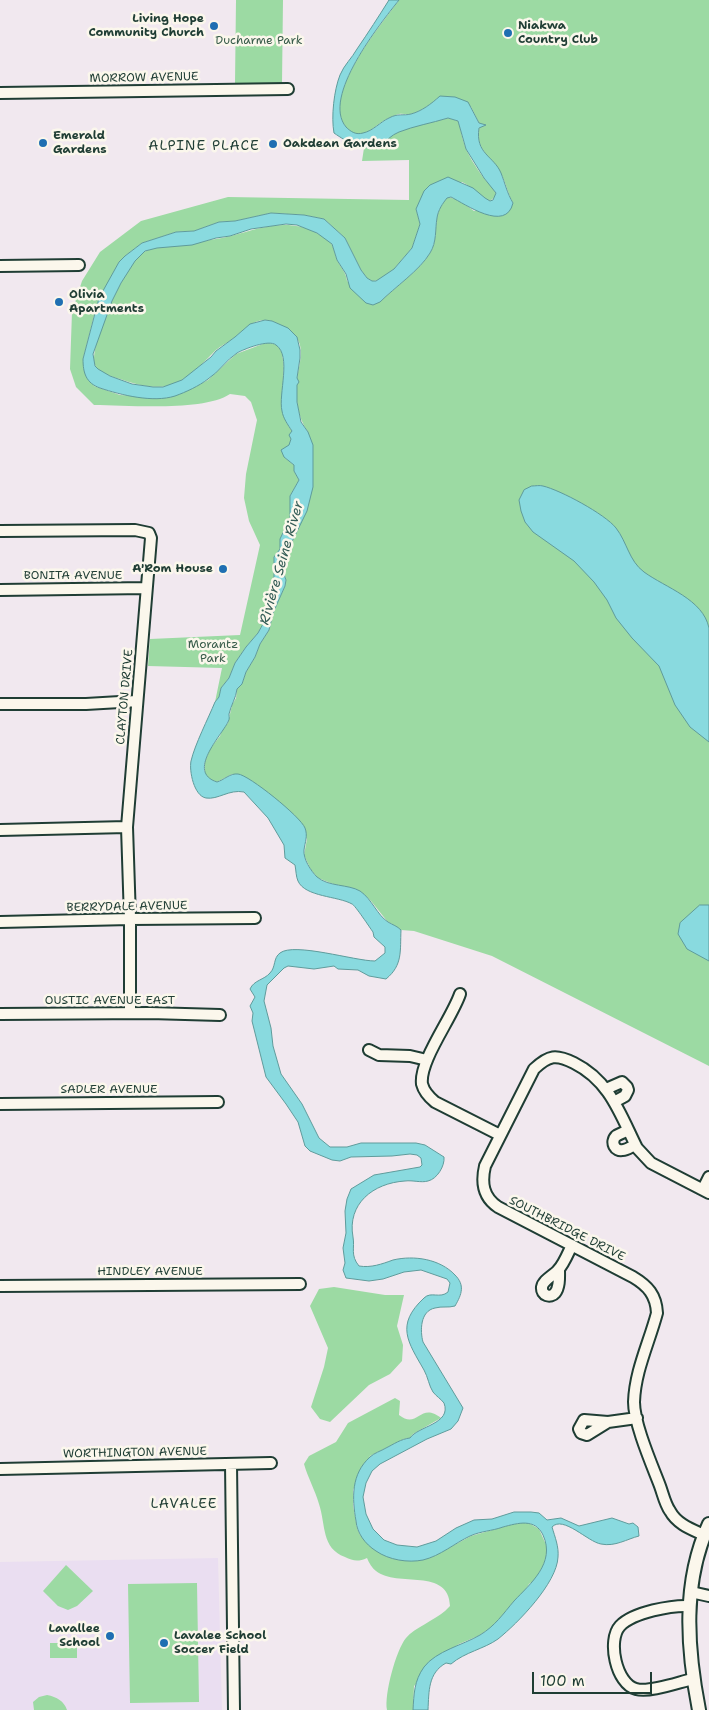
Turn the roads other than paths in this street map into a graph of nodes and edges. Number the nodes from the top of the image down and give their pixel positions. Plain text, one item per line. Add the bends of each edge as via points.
1 (288, 89) dead end
2 (0, 92) edge
3 (79, 265) dead end
4 (0, 266) edge
5 (0, 531) edge
6 (146, 588) junction
7 (0, 590) edge
8 (137, 701) junction
9 (0, 704) edge
10 (127, 827) junction
11 (0, 830) edge
12 (255, 918) dead end
13 (130, 919) junction
14 (0, 922) edge
15 (460, 994) dead end
16 (130, 1013) junction
17 (0, 1014) edge
18 (220, 1015) dead end
19 (370, 1050) dead end
20 (427, 1060) junction
21 (606, 1089) junction
22 (218, 1102) dead end
23 (614, 1102) junction
24 (0, 1104) edge
25 (628, 1130) junction
26 (500, 1135) junction
27 (635, 1144) junction
28 (709, 1177) edge
29 (706, 1191) edge
30 (572, 1245) junction
31 (560, 1269) dead end
32 (300, 1284) dead end
33 (0, 1286) edge
34 (637, 1418) junction
35 (608, 1422) dead end
36 (271, 1463) dead end
37 (230, 1464) junction
38 (0, 1469) edge
39 (706, 1529) edge
40 (691, 1592) junction
41 (709, 1596) edge
42 (690, 1606) junction
43 (693, 1679) junction
44 (234, 1710) edge
45 (700, 1710) edge

1 - 2 street, MORROW AVENUE
3 - 4 street
5 - 6 street, CLAYTON DRIVE via 135,530 149,533 152,538
6 - 7 street, BONITA AVENUE
6 - 8 street, CLAYTON DRIVE
8 - 9 street
8 - 10 street, CLAYTON DRIVE
10 - 11 street
10 - 13 street, CLAYTON DRIVE
12 - 13 street, BERRYDALE AVENUE
13 - 14 street, BERRYDALE AVENUE
13 - 16 street, CLAYTON DRIVE
15 - 20 street
16 - 17 street, OUSTIC AVENUE EAST
16 - 18 street, OUSTIC AVENUE EAST
19 - 20 street via 379,1055
20 - 26 street via 422,1077 428,1096
21 - 23 street, SOUTHBRIDGE DRIVE
21 - 23 street via 618,1082 627,1086 625,1096
21 - 26 street, SOUTHBRIDGE DRIVE via 596,1076 563,1057 543,1060 534,1069
22 - 24 street, SADLER AVENUE
23 - 25 street, SOUTHBRIDGE DRIVE
25 - 27 street, SOUTHBRIDGE DRIVE
25 - 27 street via 616,1136 614,1146 623,1150
26 - 30 street, SOUTHBRIDGE DRIVE via 482,1179 487,1197 504,1211
27 - 29 street, SOUTHBRIDGE DRIVE via 651,1163
28 - 29 street
30 - 31 street
30 - 34 street, SOUTHBRIDGE DRIVE via 643,1283 654,1296 657,1314 638,1372 634,1404
32 - 33 street, HINDLEY AVENUE
34 - 35 street
34 - 39 street, SOUTHBRIDGE DRIVE via 670,1511 678,1522
36 - 37 street, WORTHINGTON AVENUE
37 - 38 street, WORTHINGTON AVENUE
37 - 44 street
39 - 40 street
40 - 41 street
40 - 42 street
42 - 43 street
42 - 43 street via 671,1606 627,1620 614,1638 619,1673 623,1680 637,1689 648,1690
43 - 45 street

